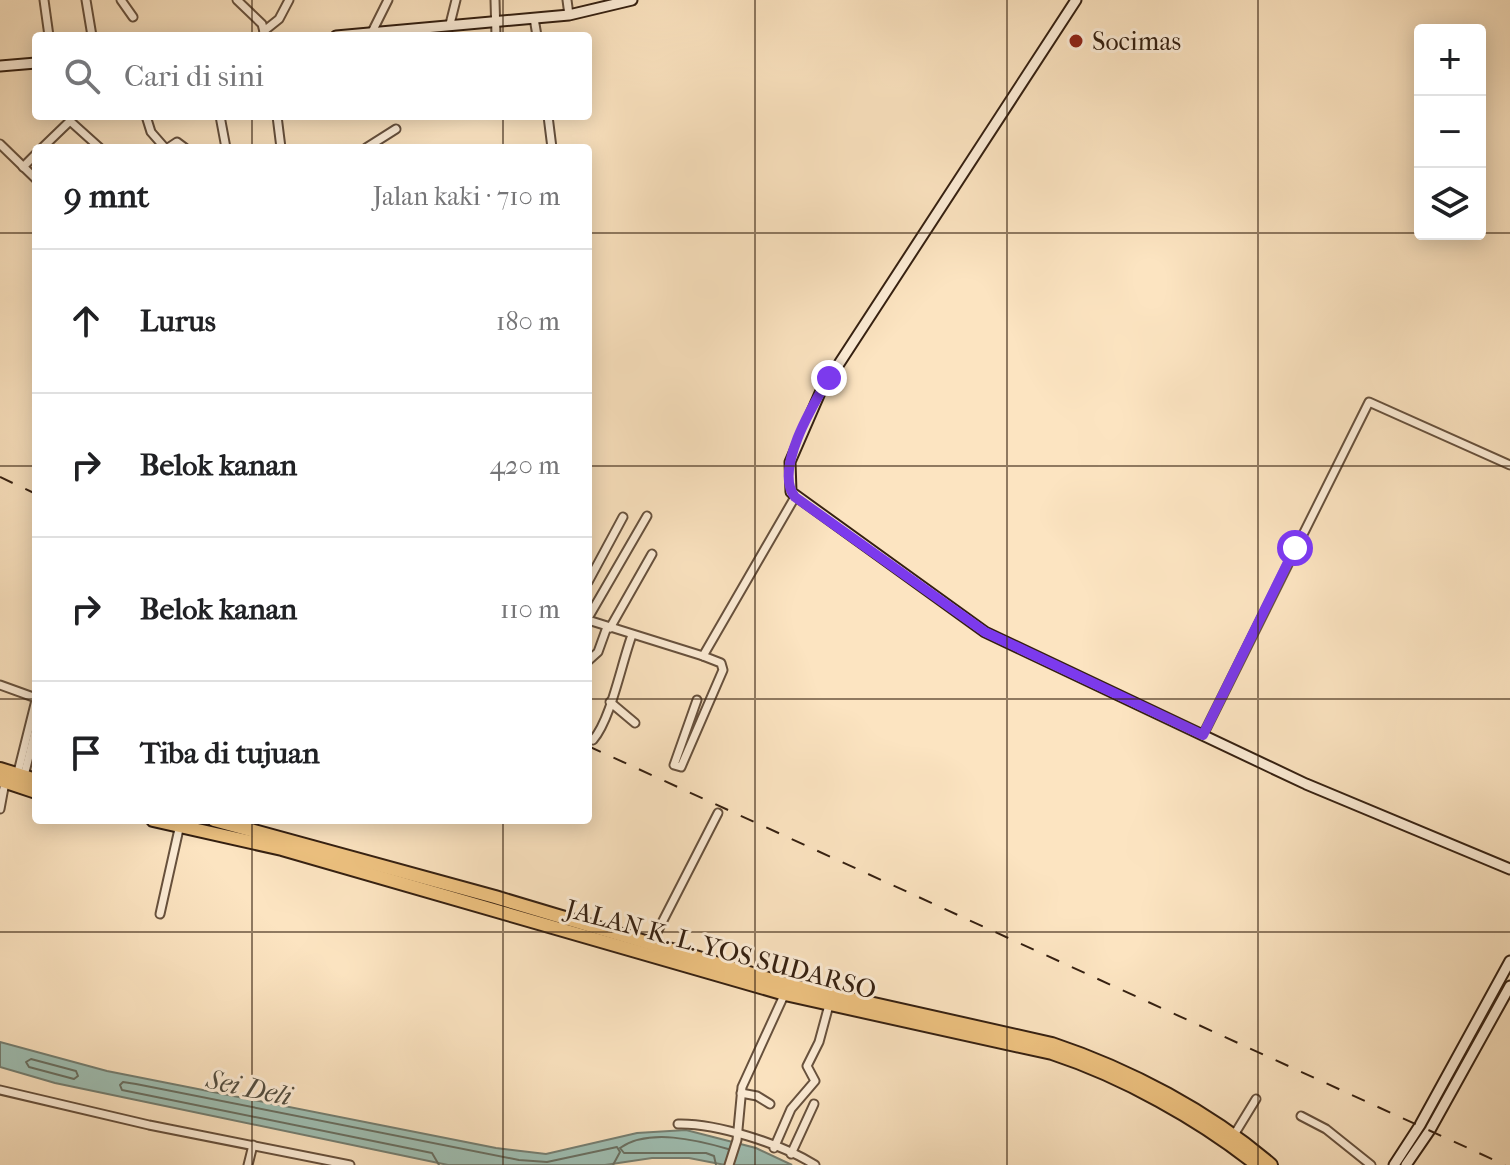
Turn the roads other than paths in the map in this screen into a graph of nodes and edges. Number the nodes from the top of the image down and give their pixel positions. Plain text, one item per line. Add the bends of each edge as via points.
1 (44, 0) edge
2 (86, 0) edge
3 (121, 0) edge
4 (237, 0) edge
5 (289, 0) edge
6 (388, 0) edge
7 (456, 0) edge
8 (495, 0) edge
9 (567, 0) edge
10 (632, 0) edge
11 (1076, 0) edge
12 (606, 4) edge
13 (569, 15) junction
14 (133, 17) dead end
15 (534, 18) junction
16 (494, 21) junction
17 (450, 24) junction
18 (48, 32) edge
19 (91, 32) edge
20 (263, 32) edge
21 (267, 32) edge
22 (372, 32) joint
23 (495, 32) edge
24 (536, 32) edge
25 (32, 63) edge
26 (0, 66) edge
27 (147, 120) edge
28 (221, 120) edge
29 (278, 120) edge
30 (548, 120) edge
31 (396, 129) dead end
32 (0, 144) edge
33 (46, 144) edge
34 (96, 144) edge
35 (162, 144) edge
36 (225, 144) edge
37 (280, 144) edge
38 (372, 144) edge
39 (552, 144) edge
40 (32, 158) edge
41 (23, 167) junction
42 (32, 175) edge
43 (1510, 465) edge
44 (795, 497) junction
45 (647, 516) dead end
46 (623, 517) dead end
47 (652, 554) dead end
48 (592, 575) edge
49 (592, 612) edge
50 (592, 621) edge
51 (609, 628) junction
52 (632, 635) junction
53 (703, 656) junction
54 (592, 657) edge
55 (0, 685) edge
56 (32, 697) edge
57 (697, 700) dead end
58 (610, 702) junction
59 (32, 716) edge
60 (635, 723) dead end
61 (1203, 735) junction
62 (32, 739) edge
63 (593, 740) dead end
64 (0, 769) edge
65 (17, 781) edge
66 (0, 809) edge
67 (718, 813) dead end
68 (181, 824) edge
69 (185, 824) edge
70 (228, 824) edge
71 (1510, 869) edge
72 (160, 914) dead end
73 (651, 944) junction
74 (1510, 961) edge
75 (1510, 986) edge
76 (787, 990) junction
77 (829, 1005) junction
78 (0, 1090) edge
79 (741, 1093) junction
80 (1256, 1099) dead end
81 (770, 1104) dead end
82 (814, 1104) dead end
83 (1301, 1116) dead end
84 (678, 1124) dead end
85 (1234, 1135) junction
86 (737, 1138) junction
87 (253, 1145) junction
88 (774, 1148) junction
89 (791, 1154) junction
90 (248, 1165) edge
91 (350, 1165) edge
92 (729, 1165) edge
93 (815, 1165) edge
94 (1257, 1165) edge
95 (1271, 1165) edge
96 (1371, 1165) edge
97 (1394, 1165) edge
98 (1406, 1165) edge

1 - 18 street
2 - 19 street
3 - 14 street
4 - 20 street
5 - 21 street
6 - 22 street
7 - 17 street
8 - 16 street
9 - 13 street
10 - 12 street
11 - 44 street via 820,393 790,462 789,484
12 - 13 street
13 - 15 street
15 - 16 street
15 - 24 street
16 - 17 street
16 - 23 street
17 - 22 street
25 - 26 street
27 - 35 street
28 - 36 street
29 - 37 street
30 - 39 street
31 - 38 street
32 - 41 street
33 - 34 street via 70,121
40 - 41 street
41 - 42 street
43 - 61 street via 1369,402
44 - 53 street
44 - 61 street via 985,632
45 - 49 street
46 - 48 street
47 - 51 street
50 - 51 street
51 - 52 street
51 - 54 street
52 - 53 street
52 - 58 street
53 - 57 street via 721,663 723,670 679,767 674,765
55 - 56 street
58 - 60 street
58 - 63 street via 606,722
59 - 65 street
61 - 71 street
62 - 65 street
64 - 65 highway
65 - 66 street
67 - 73 street
68 - 72 street
69 - 76 highway, JALAN K. L. YOS SUDARSO
70 - 73 highway, JALAN K. L. YOS SUDARSO
73 - 76 highway, JALAN K. L. YOS SUDARSO
74 - 97 street
75 - 98 street
76 - 77 highway, JALAN K. L. YOS SUDARSO
76 - 79 street
76 - 85 highway, JALAN K. L. YOS SUDARSO via 1052,1044 1129,1076
77 - 88 street via 807,1066 815,1081 791,1109
77 - 94 highway, JALAN K. L. YOS SUDARSO via 1020,1044 1082,1063 1213,1131
78 - 87 street
79 - 81 street
79 - 86 street
80 - 85 street
82 - 89 street
83 - 96 street
84 - 86 street via 703,1124
85 - 95 highway, JALAN K. L. YOS SUDARSO
86 - 88 street
86 - 92 street
87 - 90 street
87 - 91 street
88 - 89 street
89 - 93 street

